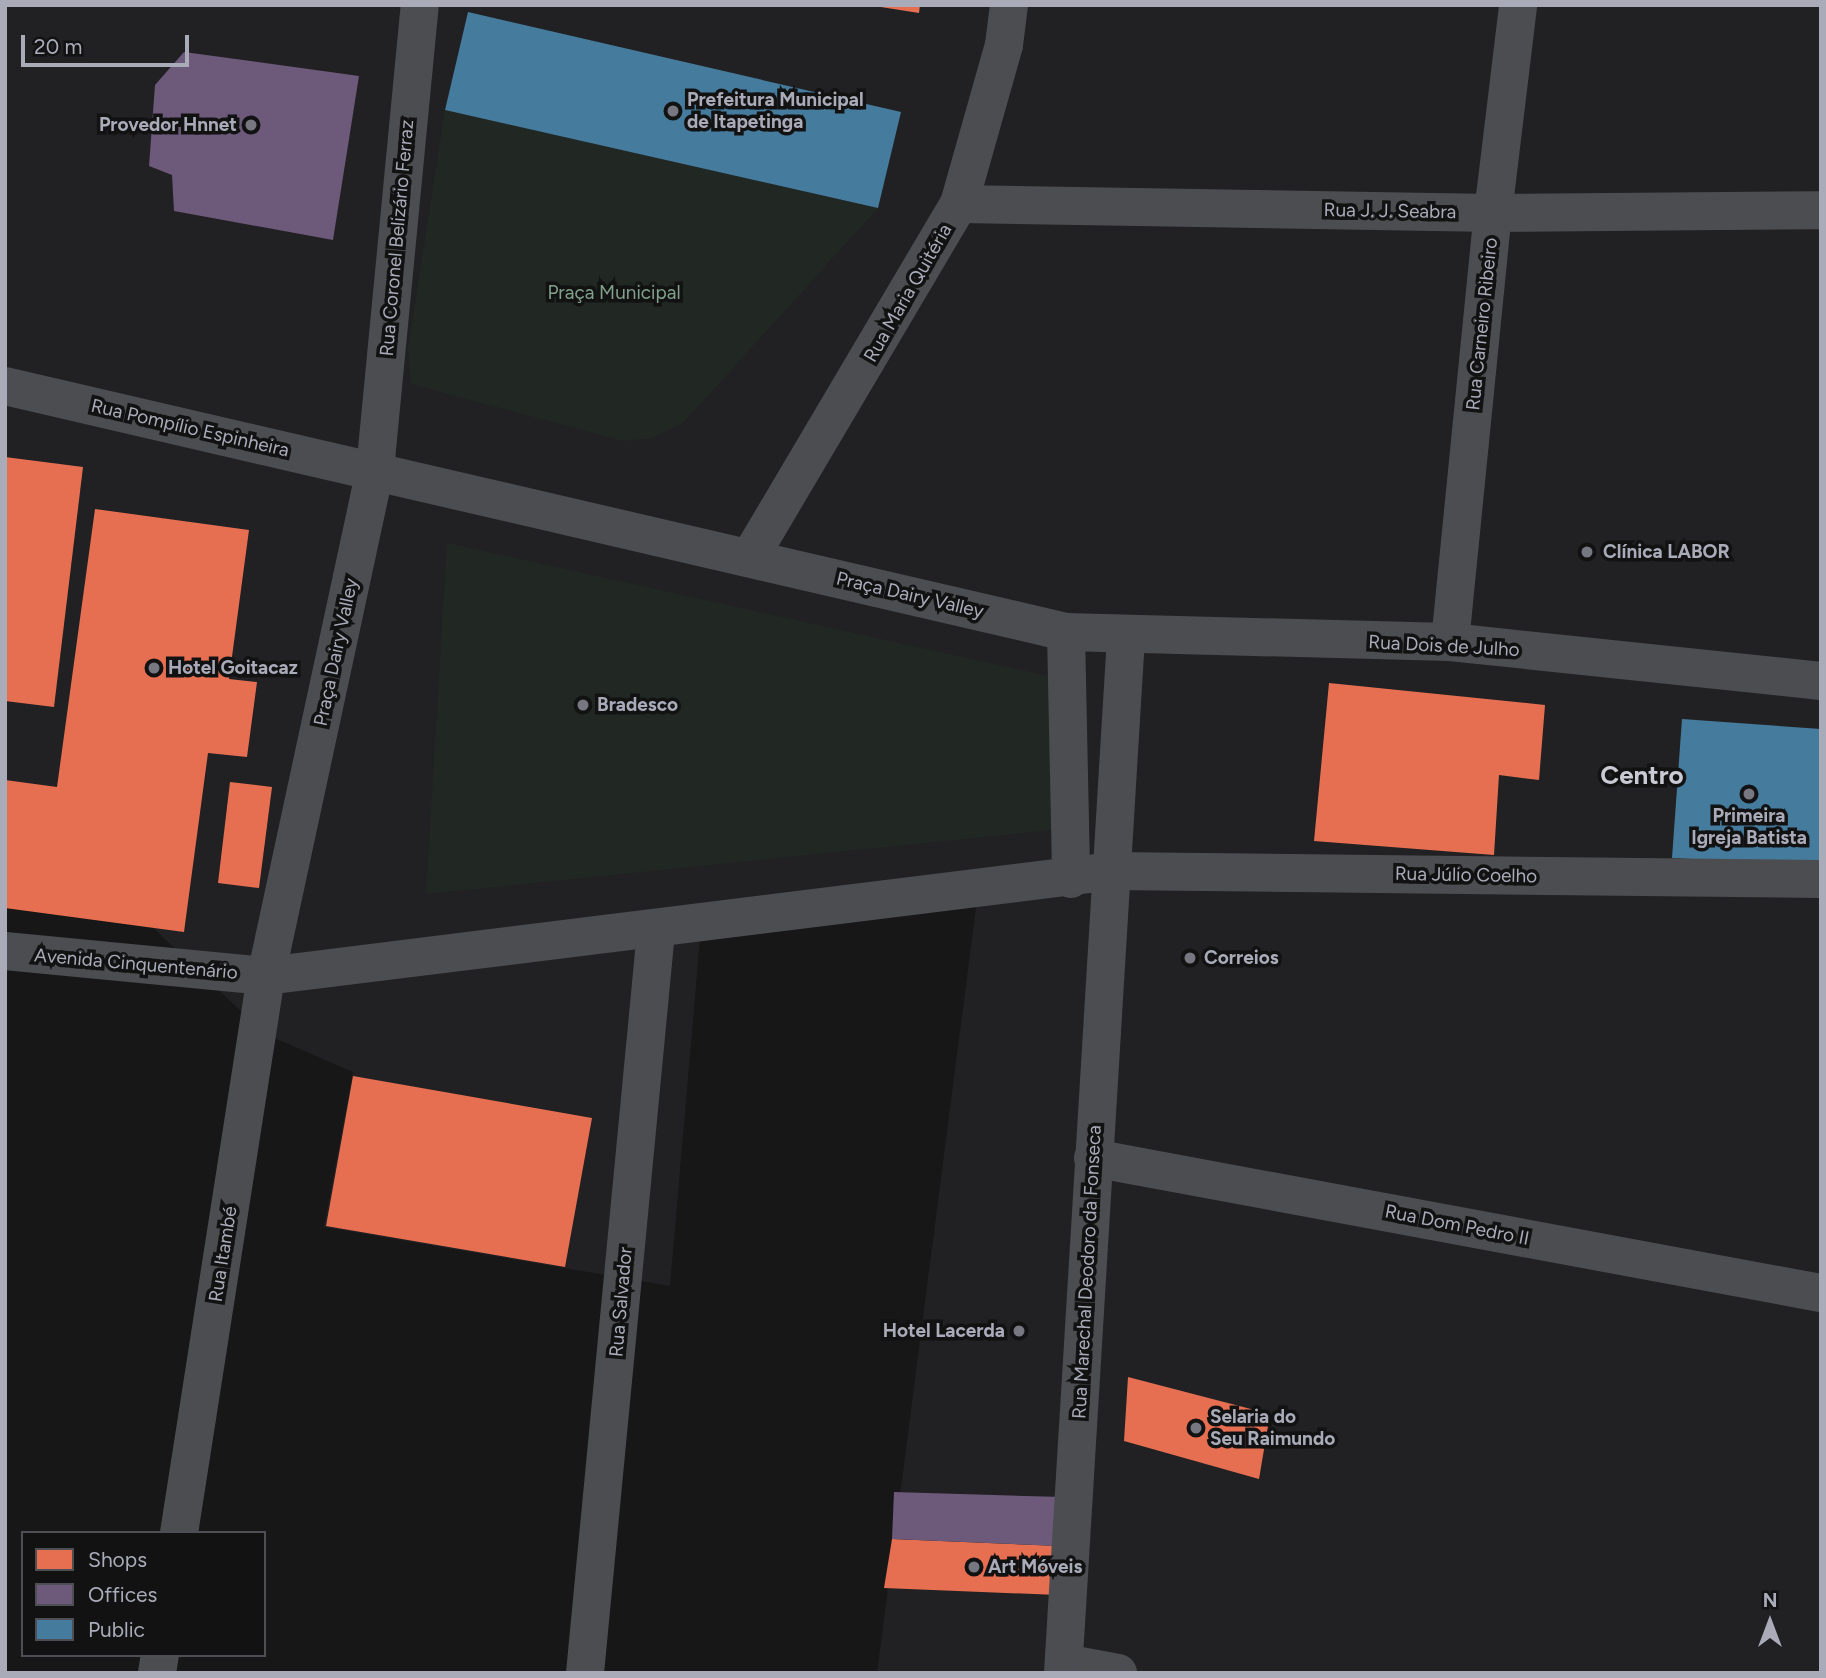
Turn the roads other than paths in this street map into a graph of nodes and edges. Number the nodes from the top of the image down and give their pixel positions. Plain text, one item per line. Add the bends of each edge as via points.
1 (420, 5) edge
2 (1009, 5) edge
3 (1518, 5) edge
4 (959, 204) junction
5 (1821, 210) edge
6 (1493, 213) junction
7 (5, 386) edge
8 (375, 470) junction
9 (750, 557) junction
10 (1066, 632) junction
11 (1125, 636) junction
12 (1450, 642) junction
13 (1821, 681) edge
14 (1112, 871) junction
15 (1071, 879) junction
16 (1821, 879) edge
17 (656, 931) junction
18 (5, 951) edge
19 (267, 976) junction
20 (1093, 1158) junction
21 (1821, 1293) edge
22 (179, 1531) edge
23 (1063, 1668) edge
24 (585, 1673) edge
25 (1118, 1673) edge

1 - 8 street, Rua Coronel Belizário Ferraz
2 - 4 street, Rua Maria Quitéria via 1004,45
3 - 6 street, Rua Carneiro Ribeiro
4 - 6 street, Rua J. J. Seabra
4 - 9 street, Rua Maria Quitéria
5 - 6 street, Rua J. J. Seabra
6 - 12 street, Rua Carneiro Ribeiro
7 - 8 street, Rua Pompílio Espinheira
8 - 9 street, Praça Dairy Valley
8 - 19 street, Praça Dairy Valley
9 - 10 street, Praça Dairy Valley
10 - 11 street, Rua Dois de Julho
10 - 15 street
11 - 12 street, Rua Dois de Julho
11 - 14 street
12 - 13 street, Rua Dois de Julho
14 - 15 street
14 - 16 street, Rua Júlio Coelho
14 - 20 street, Rua Marechal Deodoro da Fonseca
15 - 17 street
17 - 19 street
17 - 24 street, Rua Salvador
18 - 19 street, Avenida Cinquentenário
19 - 22 street, Rua Itambé
20 - 21 street, Rua Dom Pedro II
20 - 23 street, Rua Marechal Deodoro da Fonseca
23 - 25 street

